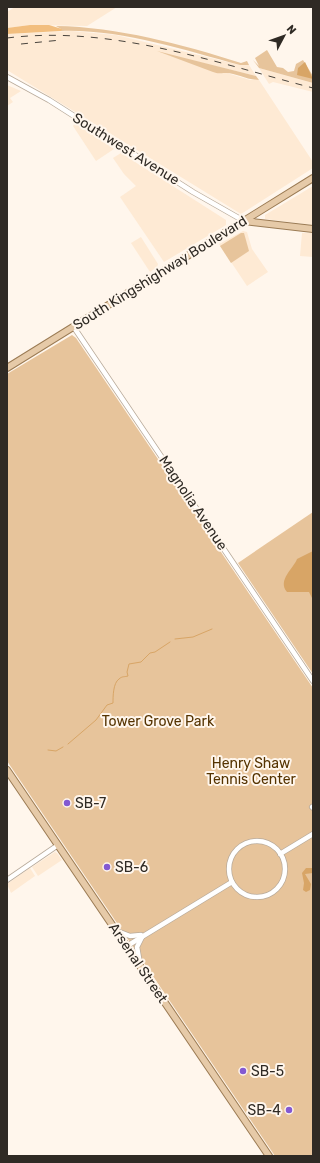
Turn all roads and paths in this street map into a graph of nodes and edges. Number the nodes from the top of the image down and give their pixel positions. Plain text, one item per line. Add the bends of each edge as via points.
1 (7, 77) edge
2 (313, 178) edge
3 (244, 221) junction
4 (313, 229) edge
5 (74, 326) junction
6 (7, 368) edge
7 (313, 681) edge
8 (7, 770) edge
9 (313, 834) edge
10 (58, 845) junction
11 (280, 854) junction
12 (7, 880) edge
13 (232, 882) junction
14 (117, 931) junction
15 (145, 934) junction
16 (127, 946) junction
17 (141, 968) junction
18 (269, 1156) edge

1 - 3 street, Southwest Avenue via 49,100 188,189
2 - 3 main road, South Kingshighway Boulevard
3 - 4 main road
3 - 5 main road, South Kingshighway Boulevard
5 - 6 main road, South Kingshighway Boulevard
5 - 7 street, Magnolia Avenue
8 - 10 main road, Arsenal Street
9 - 11 street
10 - 12 street
10 - 14 main road, Arsenal Street
11 - 13 street via 272,845 262,841 243,844 235,850 230,861
11 - 13 street via 285,865 285,874 279,886 270,894 260,897 249,896 237,889
13 - 15 street
14 - 15 street via 130,936
14 - 16 main road, Arsenal Street
15 - 16 street
15 - 17 street via 137,948
16 - 17 main road, Arsenal Street
17 - 18 main road, Arsenal Street

